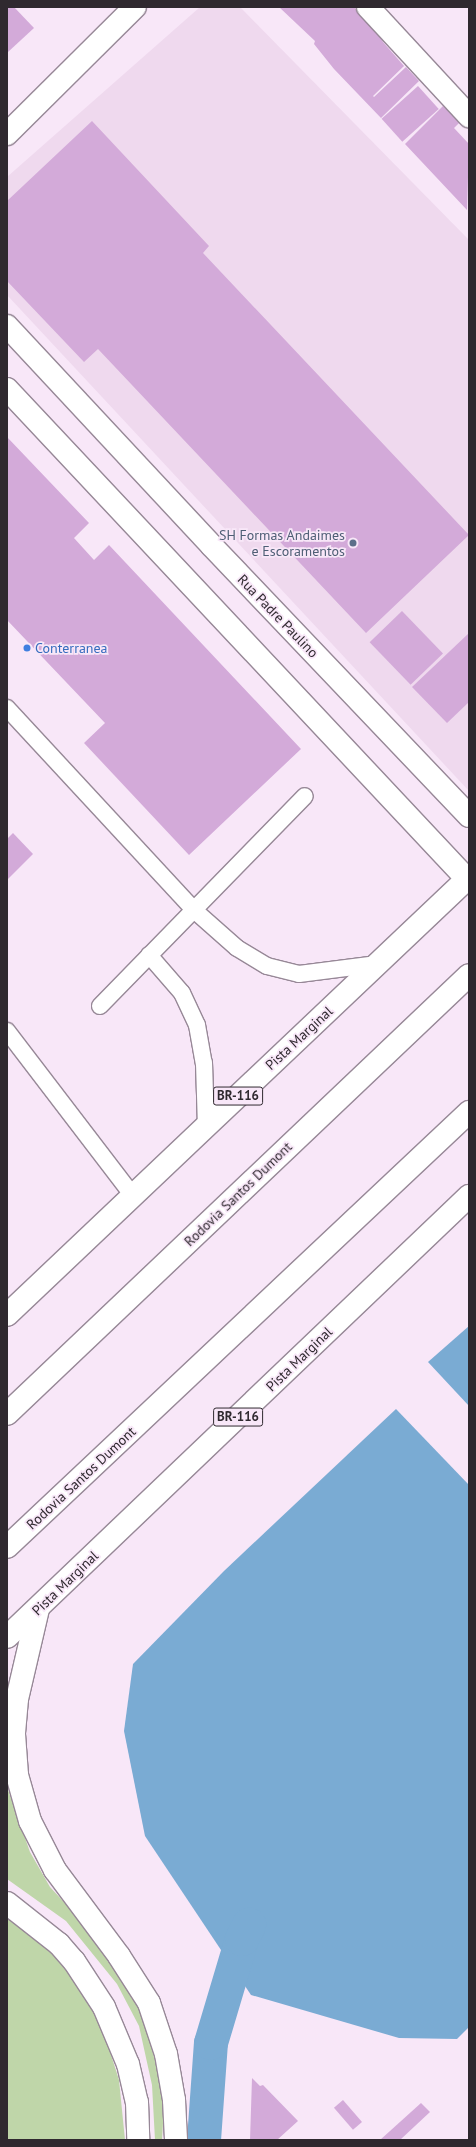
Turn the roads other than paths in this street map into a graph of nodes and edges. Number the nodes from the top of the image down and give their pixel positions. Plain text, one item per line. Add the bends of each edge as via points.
1 (134, 7) edge
2 (368, 7) edge
3 (469, 116) edge
4 (7, 134) edge
5 (7, 326) edge
6 (7, 389) edge
7 (7, 708) edge
8 (305, 796) dead end
9 (469, 816) edge
10 (468, 878) edge
11 (194, 910) junction
12 (149, 955) junction
13 (377, 964) junction
14 (469, 975) edge
15 (100, 1006) dead end
16 (7, 1031) edge
17 (469, 1112) edge
18 (206, 1126) junction
19 (133, 1196) junction
20 (469, 1196) edge
21 (7, 1315) edge
22 (7, 1414) edge
23 (7, 1547) edge
24 (38, 1609) junction
25 (7, 1637) edge
26 (7, 1903) edge
27 (138, 2140) edge
28 (176, 2140) edge

1 - 4 main road
2 - 3 main road
5 - 9 main road, Rua Padre Paulino via 210,546
6 - 10 main road
7 - 11 lane
8 - 11 lane
10 - 13 main road, Pista Marginal / BR-116
11 - 12 lane
11 - 13 lane via 237,948 267,966 299,974
12 - 15 lane
12 - 18 lane via 182,993 197,1025 204,1063
13 - 18 main road, Pista Marginal / BR-116
14 - 22 main road, Rodovia Santos Dumont
16 - 19 lane
17 - 23 main road, Rodovia Santos Dumont
18 - 19 main road, Pista Marginal / BR-116
19 - 21 main road, Pista Marginal / BR-116
20 - 24 main road, Pista Marginal / BR-116
24 - 25 main road, Pista Marginal / BR-116
24 - 28 main road via 17,1699 14,1734 17,1775 30,1821 55,1870 119,1956 148,2003 166,2054 174,2100
26 - 27 main road via 58,1944 74,1961 104,2007 128,2064 137,2102

